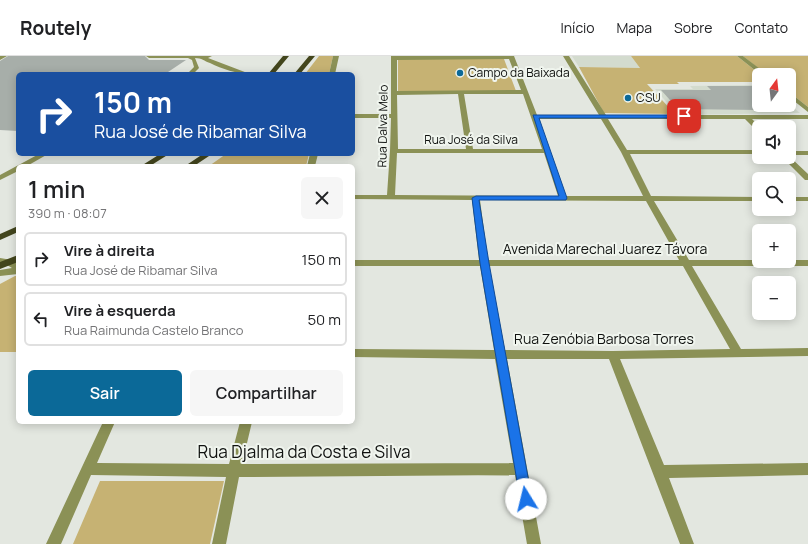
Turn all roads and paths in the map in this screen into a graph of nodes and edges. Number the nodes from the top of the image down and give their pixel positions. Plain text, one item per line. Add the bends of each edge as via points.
1 (4, 56) edge
2 (149, 56) edge
3 (286, 56) edge
4 (312, 56) edge
5 (336, 56) edge
6 (511, 56) edge
7 (566, 56) edge
8 (740, 56) edge
9 (190, 57) edge
10 (206, 57) edge
11 (394, 57) edge
12 (450, 57) edge
13 (0, 58) edge
14 (756, 68) edge
15 (192, 72) edge
16 (241, 72) edge
17 (273, 72) edge
18 (300, 72) edge
19 (332, 72) edge
20 (526, 92) junction
21 (395, 93) junction
22 (461, 93) junction
23 (796, 100) edge
24 (808, 110) edge
25 (355, 116) edge
26 (394, 116) junction
27 (746, 116) junction
28 (535, 117) junction
29 (603, 117) junction
30 (808, 117) edge
31 (752, 122) edge
32 (394, 151) junction
33 (470, 151) junction
34 (547, 151) junction
35 (624, 152) junction
36 (752, 152) edge
37 (796, 153) edge
38 (808, 153) edge
39 (40, 156) edge
40 (162, 156) edge
41 (205, 156) edge
42 (26, 164) edge
43 (148, 164) edge
44 (192, 164) edge
45 (793, 164) edge
46 (16, 169) edge
47 (0, 178) edge
48 (808, 178) edge
49 (391, 196) junction
50 (355, 197) edge
51 (476, 198) junction
52 (563, 198) junction
53 (649, 199) junction
54 (752, 199) edge
55 (796, 199) edge
56 (808, 199) edge
57 (16, 230) edge
58 (0, 237) edge
59 (9, 260) edge
60 (355, 263) edge
61 (484, 263) junction
62 (808, 263) edge
63 (686, 264) junction
64 (0, 266) edge
65 (16, 269) edge
66 (0, 273) edge
67 (737, 352) junction
68 (808, 352) edge
69 (355, 353) edge
70 (501, 355) junction
71 (613, 355) junction
72 (108, 424) edge
73 (246, 424) edge
74 (86, 469) junction
75 (521, 469) junction
76 (808, 469) edge
77 (234, 471) junction
78 (660, 472) junction
79 (53, 544) edge
80 (219, 544) edge
81 (534, 544) edge
82 (687, 544) edge

1 - 13 street
2 - 9 street
3 - 17 main road
4 - 18 main road
5 - 19 street
6 - 12 street
6 - 20 street
7 - 29 street
8 - 14 street
9 - 10 street
9 - 15 street via 194,59 197,68
10 - 16 street via 211,62
11 - 12 street
11 - 21 street, Rua Dalva Melo
20 - 22 street
20 - 28 street
21 - 22 street
21 - 26 street, Rua Dalva Melo
22 - 33 street
23 - 24 street
25 - 26 street
26 - 32 street, Rua Dalva Melo
27 - 29 street
27 - 30 street
27 - 31 street
28 - 29 street
28 - 34 street
29 - 35 street
32 - 33 street, Rua José da Silva
32 - 49 street, Rua Dalva Melo
33 - 34 street, Rua José da Silva
34 - 52 street
35 - 36 street
35 - 53 street
37 - 38 street
39 - 42 street
40 - 43 main road
41 - 44 main road
45 - 48 street
46 - 47 street
49 - 50 street
49 - 51 street
51 - 52 street
51 - 61 street
52 - 53 street
53 - 54 street
53 - 63 street
55 - 56 street
57 - 58 main road
59 - 64 main road
60 - 61 street, Avenida Marechal Juarez Távora
61 - 63 street, Avenida Marechal Juarez Távora
61 - 70 street
62 - 63 street, Avenida Marechal Juarez Távora
63 - 67 street
65 - 66 street
67 - 68 street, Rua Zenóbia Barbosa Torres
67 - 71 street, Rua Zenóbia Barbosa Torres
69 - 70 street, Rua Zenóbia Barbosa Torres
70 - 71 street, Rua Zenóbia Barbosa Torres
70 - 75 street
71 - 78 street
72 - 74 street
73 - 77 street
74 - 77 street, Rua Djalma da Costa e Silva
74 - 79 street
75 - 77 street, Rua Djalma da Costa e Silva
75 - 81 street
76 - 78 street
77 - 80 street
78 - 82 street

